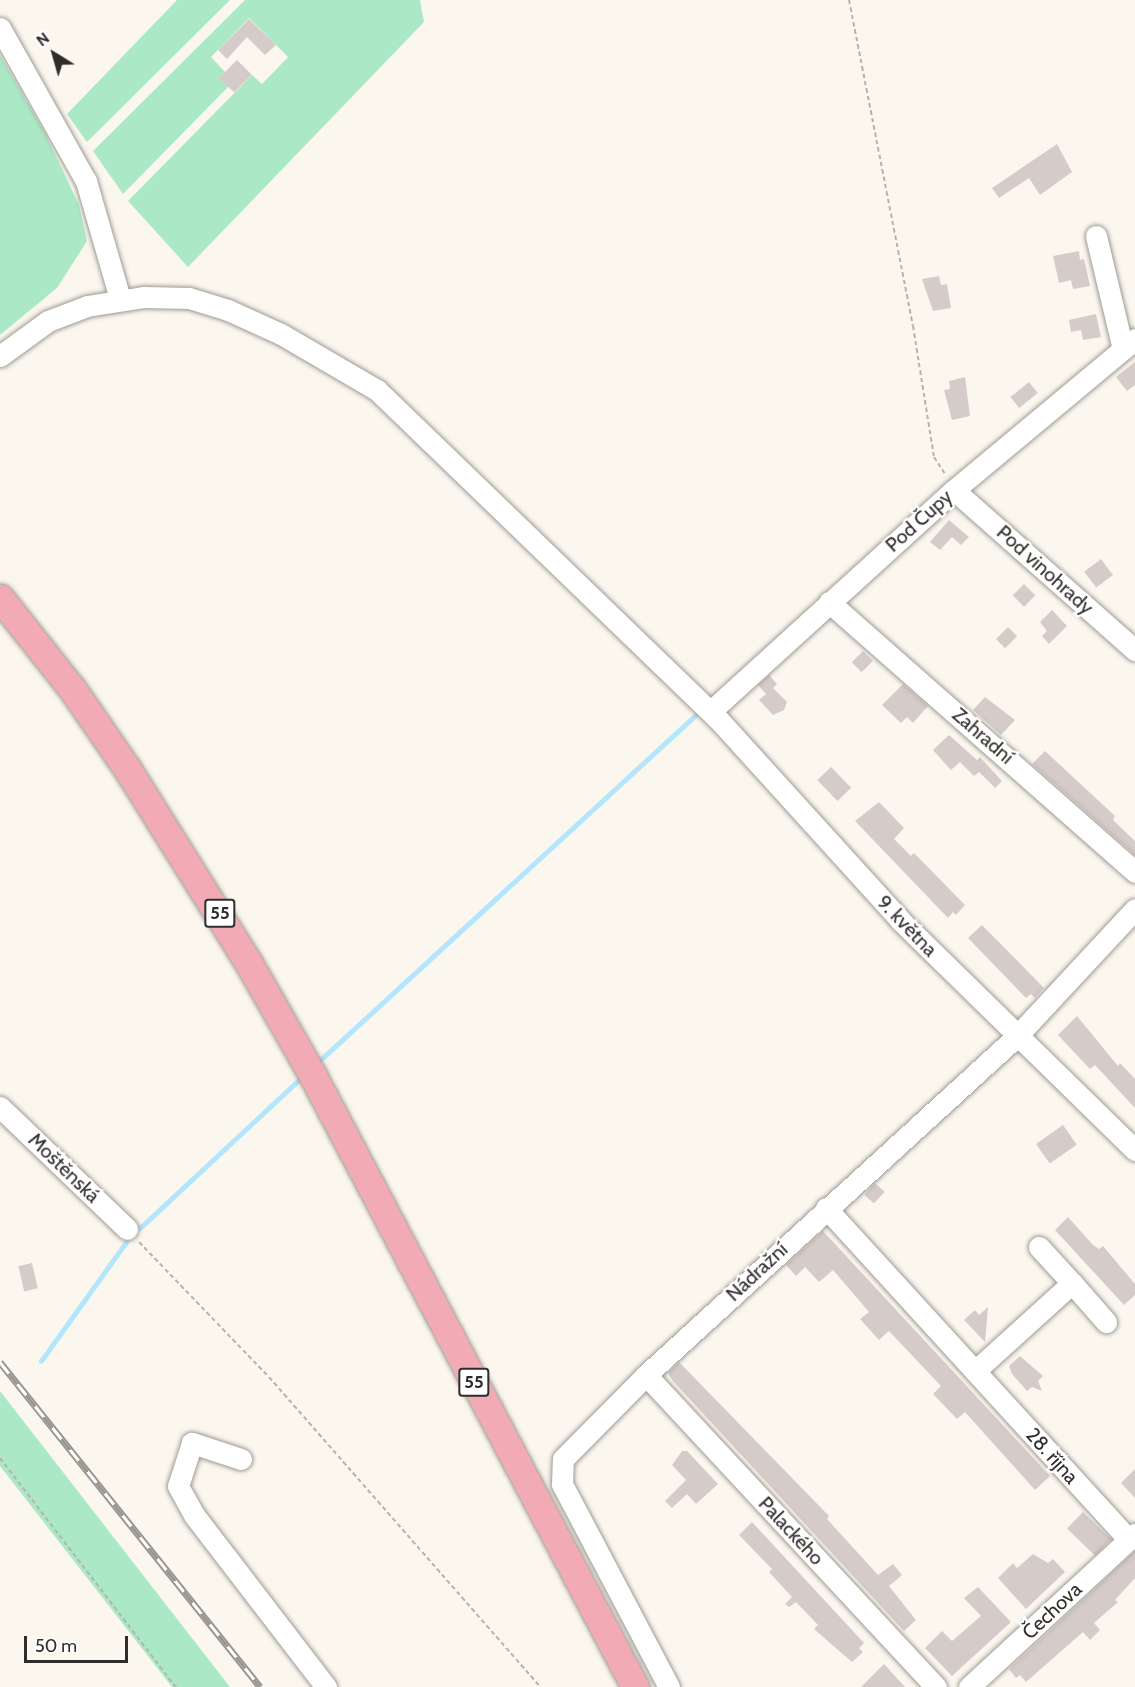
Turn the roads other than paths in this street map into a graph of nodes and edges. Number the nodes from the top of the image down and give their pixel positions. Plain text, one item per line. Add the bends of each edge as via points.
1 (0, 28) edge
2 (1096, 236) dead end
3 (120, 299) junction
4 (1129, 344) edge
5 (0, 356) edge
6 (954, 490) junction
7 (0, 598) edge
8 (829, 602) junction
9 (1135, 650) edge
10 (711, 711) junction
11 (1135, 872) edge
12 (1135, 909) edge
13 (1017, 1035) junction
14 (0, 1107) edge
15 (1135, 1150) edge
16 (826, 1208) junction
17 (127, 1229) road end
18 (1039, 1247) dead end
19 (1072, 1283) junction
20 (1106, 1322) dead end
21 (975, 1371) junction
22 (646, 1375) junction
23 (241, 1459) dead end
24 (1132, 1537) edge
25 (326, 1687) edge
26 (635, 1687) edge
27 (669, 1687) edge
28 (936, 1687) edge
29 (969, 1687) edge

1 - 3 street via 86,181
2 - 4 street
3 - 5 street, 9. května via 48,321
3 - 10 street, 9. května via 189,298 228,310 312,350 377,390
4 - 6 street, Pod Čupy
6 - 8 street, Pod Čupy
6 - 9 street, Pod vinohrady
7 - 26 main road, 55 via 73,690 160,818 309,1068
8 - 10 street, Pod Čupy
8 - 11 street, Zahradní
10 - 13 street, 9. května via 876,895
12 - 13 street, Nádražní
13 - 15 street, 9. května
13 - 16 street, Nádražní
14 - 17 street, Moštěnská
16 - 21 street, 28. října
16 - 22 street, Nádražní
18 - 19 street
19 - 20 street
19 - 21 street
21 - 24 street, 28. října
22 - 27 street, Nádražní via 572,1445 560,1473 562,1484
22 - 28 street, Palackého
23 - 25 street via 192,1443 178,1486 194,1515
24 - 29 street, Čechova

